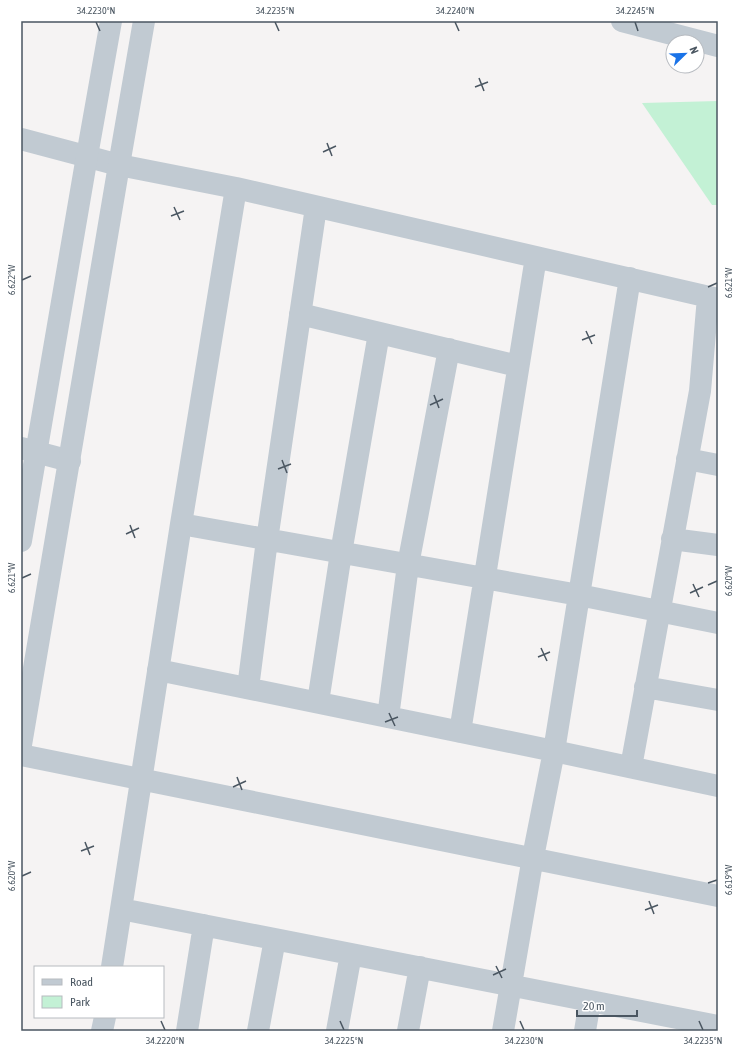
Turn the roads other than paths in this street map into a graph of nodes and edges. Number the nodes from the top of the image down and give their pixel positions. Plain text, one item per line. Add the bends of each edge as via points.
1 (111, 21) edge
2 (144, 21) edge
3 (622, 21) edge
4 (718, 46) edge
5 (21, 139) edge
6 (87, 156) junction
7 (119, 165) junction
8 (236, 188) junction
9 (316, 207) junction
10 (536, 257) junction
11 (630, 278) junction
12 (713, 298) edge
13 (300, 314) junction
14 (379, 333) junction
15 (448, 350) junction
16 (518, 366) junction
17 (29, 450) edge
18 (687, 459) junction
19 (70, 461) junction
20 (718, 465) edge
21 (180, 524) junction
22 (672, 538) junction
23 (267, 540) junction
24 (21, 541) edge
25 (718, 545) edge
26 (341, 553) junction
27 (408, 565) junction
28 (484, 578) junction
29 (579, 595) junction
30 (659, 611) junction
31 (718, 623) edge
32 (158, 670) junction
33 (248, 688) junction
34 (645, 688) junction
35 (718, 700) edge
36 (318, 702) junction
37 (388, 717) junction
38 (460, 732) junction
39 (21, 744) edge
40 (554, 751) junction
41 (21, 756) edge
42 (631, 768) junction
43 (142, 781) junction
44 (718, 786) edge
45 (533, 857) junction
46 (718, 896) edge
47 (121, 909) junction
48 (204, 925) junction
49 (275, 939) junction
50 (351, 954) junction
51 (112, 966) edge
52 (420, 967) junction
53 (512, 985) junction
54 (590, 1001) junction
55 (105, 1018) edge
56 (718, 1026) edge
57 (102, 1031) edge
58 (187, 1031) edge
59 (258, 1031) edge
60 (337, 1031) edge
61 (408, 1031) edge
62 (503, 1031) edge
63 (586, 1031) edge

1 - 6 street
2 - 7 street
3 - 4 street
5 - 6 street
6 - 7 street
6 - 17 street
7 - 8 street
7 - 19 street
8 - 9 street
8 - 21 street
9 - 10 street
9 - 13 street
10 - 11 street
10 - 16 street
11 - 12 street
11 - 29 street
12 - 18 street
13 - 14 street
13 - 23 street
14 - 15 street
14 - 26 street
15 - 16 street
15 - 27 street
16 - 28 street
17 - 19 street
17 - 24 street
18 - 20 street
18 - 22 street
19 - 39 street
21 - 23 street
21 - 32 street
22 - 25 street
22 - 30 street
23 - 26 street
23 - 33 street
26 - 27 street
26 - 36 street
27 - 28 street
27 - 37 street
28 - 29 street
28 - 38 street
29 - 30 street
29 - 40 street
30 - 31 street
30 - 34 street
32 - 33 street
32 - 43 street
33 - 36 street
34 - 35 street
34 - 42 street
36 - 37 street
37 - 38 street
38 - 40 street
40 - 42 street
40 - 45 street
41 - 43 street
42 - 44 street
43 - 45 street
43 - 47 street
45 - 46 street
45 - 53 street
47 - 48 street
47 - 51 street
48 - 49 street
48 - 58 street
49 - 50 street
49 - 59 street
50 - 52 street
50 - 60 street
52 - 53 street
52 - 61 street
53 - 54 street
53 - 62 street
54 - 56 street
54 - 63 street
55 - 57 street

